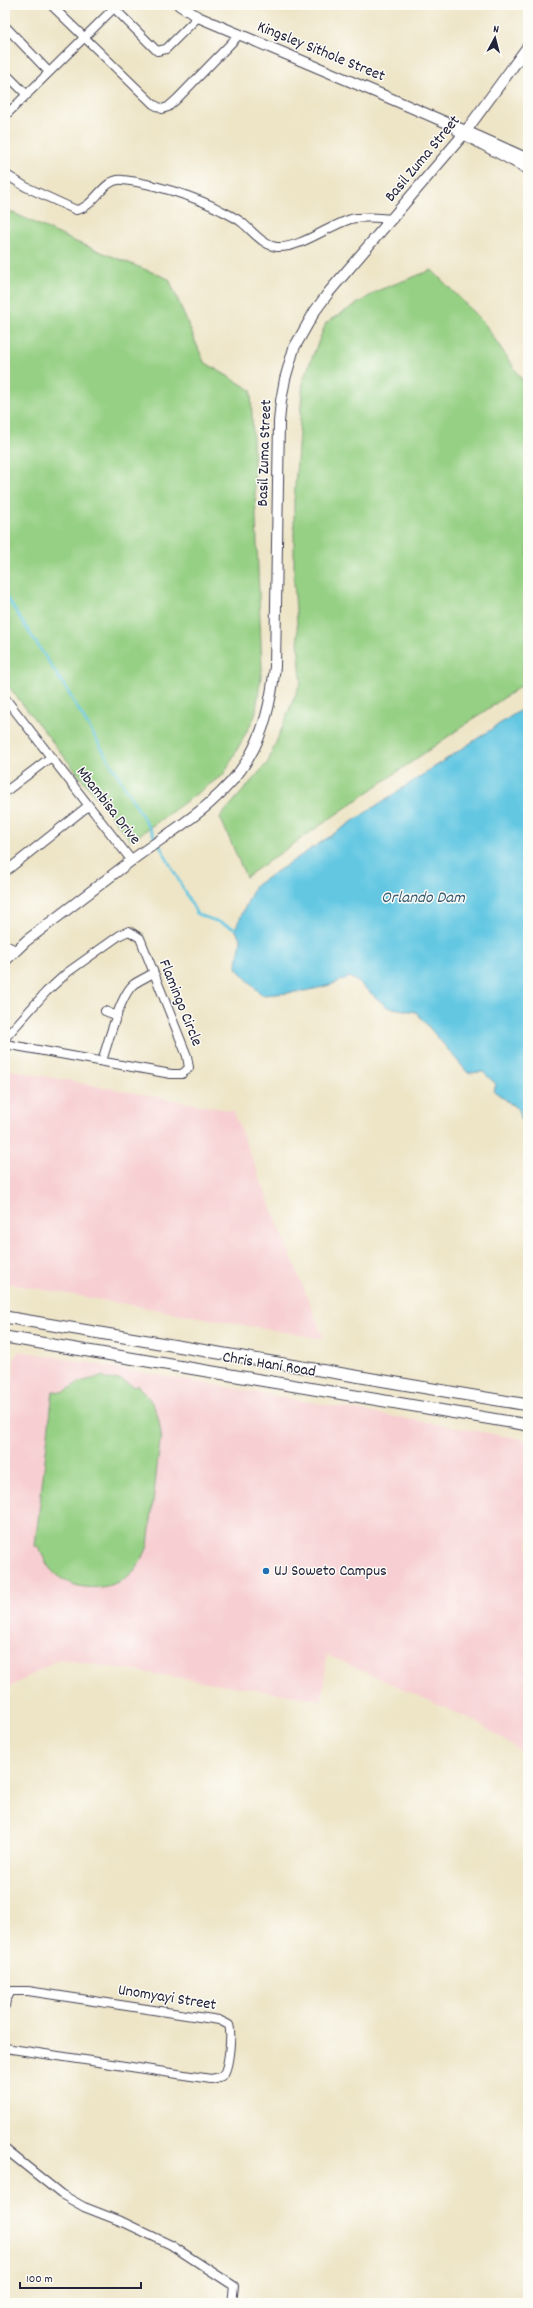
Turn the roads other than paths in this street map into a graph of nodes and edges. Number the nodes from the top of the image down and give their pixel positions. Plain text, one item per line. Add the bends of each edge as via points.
1 (51, 5) edge
2 (179, 5) edge
3 (112, 7) edge
4 (198, 16) junction
5 (5, 26) edge
6 (240, 34) junction
7 (84, 38) junction
8 (528, 46) edge
9 (50, 72) junction
10 (5, 73) edge
11 (27, 95) junction
12 (5, 116) edge
13 (465, 133) junction
14 (528, 159) edge
15 (528, 169) edge
16 (5, 174) edge
17 (393, 219) junction
18 (5, 698) edge
19 (8, 709) edge
20 (51, 757) junction
21 (5, 792) edge
22 (88, 806) junction
23 (132, 861) junction
24 (5, 872) edge
25 (5, 945) edge
26 (16, 950) junction
27 (5, 960) edge
28 (153, 973) junction
29 (105, 1011) dead end
30 (117, 1016) junction
31 (5, 1038) edge
32 (5, 1044) edge
33 (102, 1061) junction
34 (5, 1318) edge
35 (5, 1337) edge
36 (528, 1405) edge
37 (528, 1425) edge
38 (5, 2006) edge
39 (5, 2048) edge
40 (5, 2149) edge
41 (232, 2303) edge

1 - 7 street
2 - 4 street, Kingsley Sithole Street
3 - 4 street via 160,52 166,50
3 - 7 street
4 - 6 street, Kingsley Sithole Street
5 - 9 street
6 - 7 street via 177,99 162,109 153,104
6 - 13 street, Kingsley Sithole Street via 387,95
7 - 9 street
8 - 13 street, Basil Zuma Street
9 - 11 street
10 - 11 street
11 - 12 street
13 - 14 street, Kingsley Sithole Street
13 - 15 street, Kingsley Sithole Street
13 - 17 street, Basil Zuma Street
16 - 17 street via 26,187 76,210 86,206 109,184 119,180 166,190 202,201 220,210 239,220 275,247 292,245 350,220
17 - 23 street, Basil Zuma Street via 315,311 294,348 285,379 279,422 275,667 271,700 265,720 251,754 232,780 204,808
18 - 19 street, Mbambisa Drive
19 - 20 street, Mbambisa Drive
20 - 21 street
20 - 22 street, Mbambisa Drive
22 - 23 street, Mbambisa Drive
22 - 24 street
23 - 26 street, Mbambisa Drive
25 - 26 street
26 - 27 street, Mbambisa Drive
28 - 30 street via 131,987
28 - 31 street, Flamingo Circle via 140,938 132,932 125,932 68,972 46,992
28 - 33 street, Flamingo Circle via 187,1056 187,1071 177,1074
29 - 30 street
30 - 33 street
32 - 33 street, Flamingo Circle
34 - 36 main road, Chris Hani Road
35 - 37 main road, Chris Hani Road
38 - 39 street, Unomyayi Street via 11,1992 36,1992 219,2020 230,2025 231,2039 224,2073 218,2078 211,2079
40 - 41 street via 61,2194 84,2207 171,2245 234,2286

